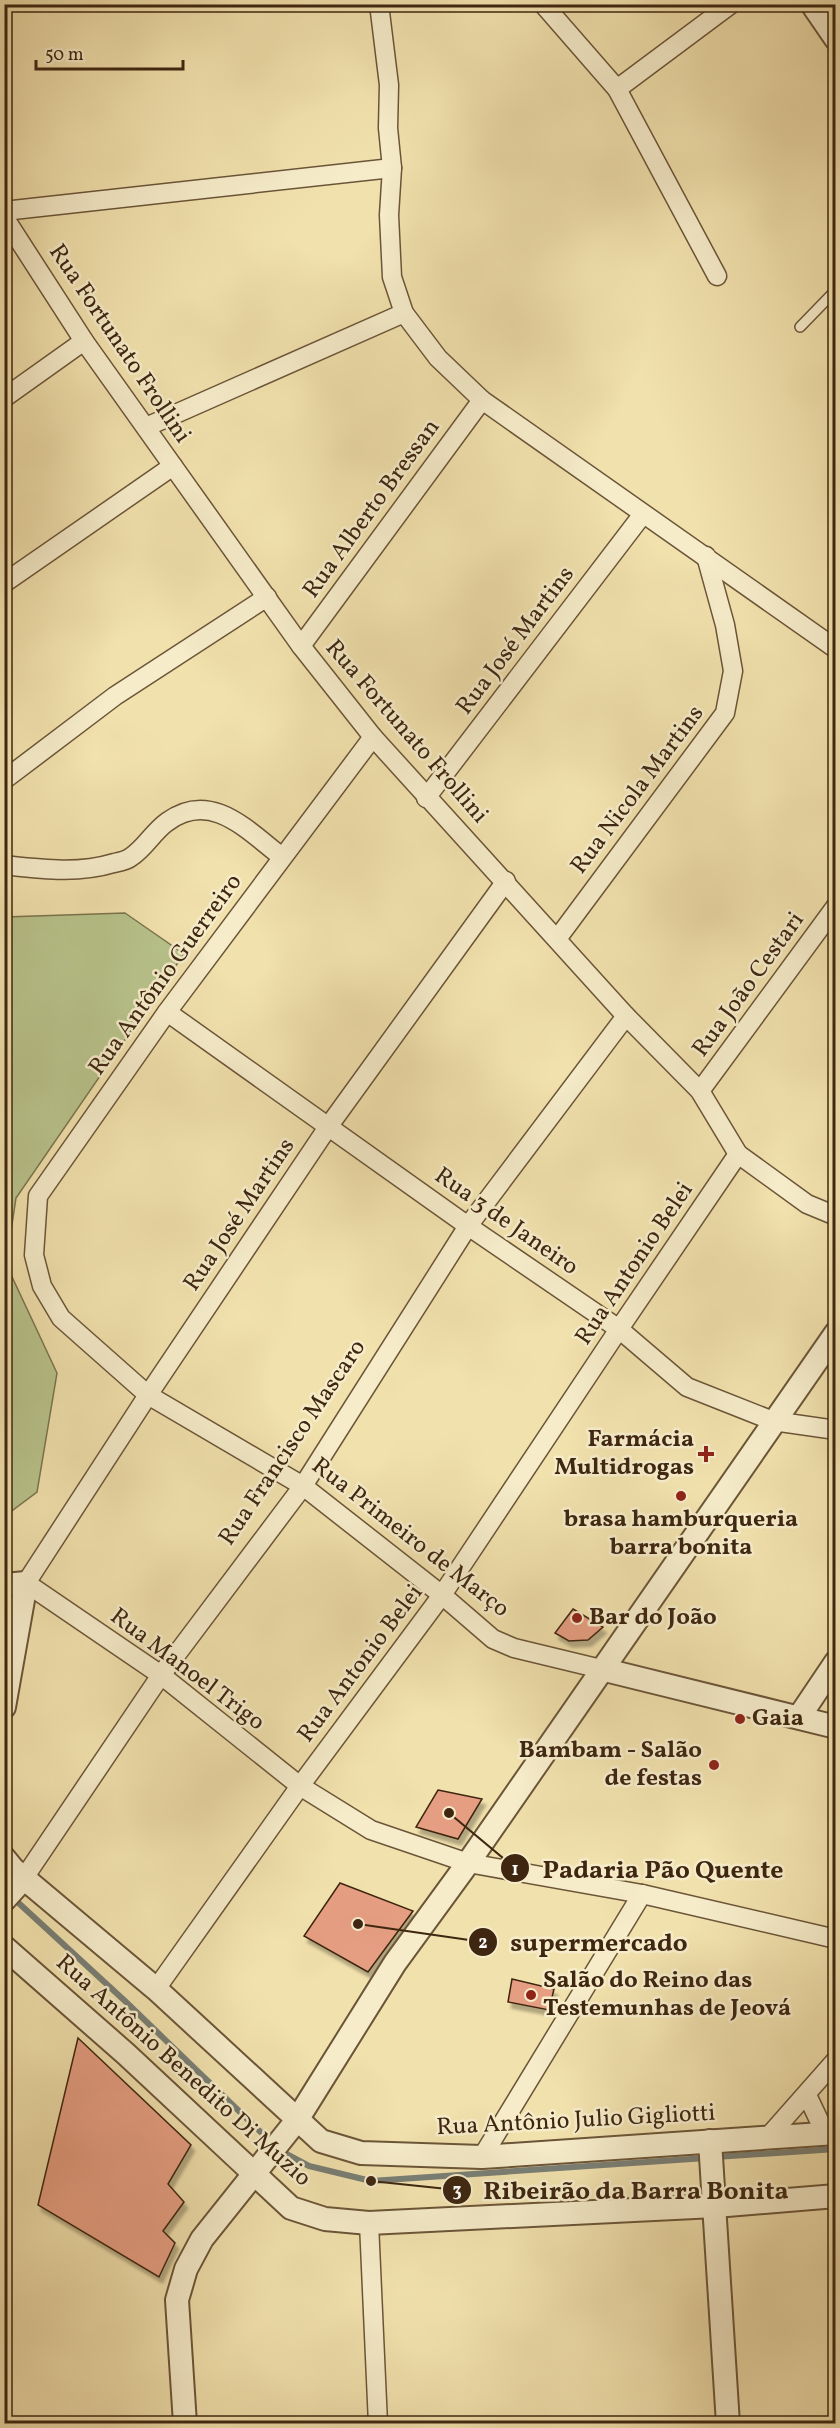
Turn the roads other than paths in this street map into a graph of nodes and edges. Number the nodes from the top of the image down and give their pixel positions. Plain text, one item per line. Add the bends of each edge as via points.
1 (380, 4) edge
2 (543, 4) edge
3 (731, 4) edge
4 (812, 4) edge
5 (836, 39) edge
6 (617, 89) junction
7 (392, 168) junction
8 (4, 212) edge
9 (4, 217) edge
10 (717, 276) dead end
11 (836, 290) edge
12 (404, 313) junction
13 (800, 327) dead end
14 (84, 341) junction
15 (4, 398) edge
16 (482, 400) junction
17 (146, 427) junction
18 (173, 466) junction
19 (643, 514) junction
20 (706, 556) junction
21 (4, 583) edge
22 (267, 597) junction
23 (301, 646) junction
24 (836, 649) edge
25 (373, 737) junction
26 (4, 780) edge
27 (426, 798) junction
28 (282, 857) junction
29 (4, 865) edge
30 (506, 881) junction
31 (836, 906) edge
32 (557, 939) junction
33 (167, 1012) junction
34 (626, 1016) junction
35 (700, 1091) junction
36 (328, 1127) junction
37 (738, 1154) junction
38 (836, 1216) edge
39 (468, 1226) junction
40 (34, 1255) joint
41 (619, 1329) junction
42 (836, 1333) edge
43 (148, 1395) junction
44 (773, 1421) junction
45 (836, 1430) edge
46 (303, 1486) junction
47 (15, 1584) edge
48 (442, 1595) junction
49 (836, 1662) edge
50 (601, 1669) junction
51 (161, 1675) junction
52 (4, 1707) edge
53 (799, 1717) junction
54 (836, 1727) edge
55 (300, 1786) junction
56 (4, 1858) edge
57 (468, 1863) junction
58 (14, 1889) edge
59 (642, 1894) junction
60 (836, 1939) edge
61 (4, 1947) edge
62 (156, 1989) junction
63 (836, 2060) edge
64 (807, 2095) junction
65 (297, 2120) junction
66 (830, 2133) edge
67 (768, 2137) junction
68 (711, 2148) junction
69 (482, 2157) junction
70 (253, 2175) junction
71 (836, 2196) edge
72 (714, 2198) junction
73 (369, 2223) junction
74 (185, 2424) edge
75 (378, 2424) edge
76 (728, 2424) edge

1 - 7 street via 389,85
2 - 6 street
3 - 6 street
4 - 5 street
6 - 10 street
7 - 8 street
7 - 12 street via 392,277
9 - 14 street, Rua Fortunato Frollini
11 - 13 lane
12 - 16 street via 438,358
12 - 17 street
14 - 15 street
14 - 17 street, Rua Fortunato Frollini
16 - 19 street
16 - 23 street, Rua Alberto Bressan
17 - 18 street, Rua Fortunato Frollini
18 - 21 street
18 - 22 street, Rua Fortunato Frollini
19 - 20 street
19 - 27 street, Rua José Martins
20 - 24 street
20 - 32 street, Rua Nicola Martins via 733,672 726,713
22 - 23 street, Rua Fortunato Frollini
22 - 26 street via 115,696
23 - 25 street, Rua Fortunato Frollini
25 - 27 street, Rua Fortunato Frollini
25 - 28 street, Rua Antônio Guerreiro
27 - 30 street, Rua Fortunato Frollini
28 - 29 street via 227,815 195,809 165,823 130,858 94,870
28 - 33 street, Rua Antônio Guerreiro
30 - 32 street, Rua Fortunato Frollini
30 - 36 street, Rua José Martins
31 - 35 street, Rua João Cestari
32 - 34 street, Rua Fortunato Frollini
33 - 36 street, Rua 3 de Janeiro
33 - 40 street, Rua Antônio Guerreiro via 38,1196
34 - 35 street, Rua Fortunato Frollini
34 - 39 street, Rua Francisco Mascaro
35 - 37 street, Rua Fortunato Frollini
36 - 39 street, Rua 3 de Janeiro
36 - 43 street, Rua José Martins
37 - 38 street, Rua Fortunato Frollini via 807,1204
37 - 41 street, Rua Antonio Belei
39 - 41 street, Rua 3 de Janeiro
39 - 46 street, Rua Francisco Mascaro
40 - 43 street, Rua Primeiro de Março via 42,1286 61,1318
41 - 44 street, Rua 3 de Janeiro via 687,1387
41 - 48 street, Rua Antonio Belei
42 - 44 street
43 - 46 street, Rua Primeiro de Março
43 - 47 street, Rua José Martins
44 - 45 street, Rua 3 de Janeiro
44 - 50 street
46 - 48 street, Rua Primeiro de Março
46 - 51 street, Rua Francisco Mascaro
47 - 51 street, Rua Manoel Trigo
47 - 52 street
48 - 50 street, Rua Primeiro de Março via 493,1639 514,1648
48 - 55 street, Rua Antonio Belei
49 - 53 street
50 - 53 street, Rua Primeiro de Março
50 - 57 street
51 - 55 street, Rua Manoel Trigo
51 - 58 street, Rua Francisco Mascaro
53 - 54 street, Rua Primeiro de Março
55 - 57 street, Rua Manoel Trigo via 371,1830
55 - 62 street, Rua Antonio Belei
56 - 58 street, Rua Antônio Julio Gigliotti
57 - 59 street, Rua Manoel Trigo
57 - 65 street via 395,1964
58 - 62 street, Rua Antônio Julio Gigliotti
59 - 60 street, Rua Manoel Trigo
59 - 69 street
61 - 70 street, Rua Antônio Benedito Di Muzio
62 - 65 street, Rua Antônio Julio Gigliotti
63 - 64 street
64 - 66 street
64 - 67 street
65 - 69 street, Rua Antônio Julio Gigliotti via 321,2141 361,2153
65 - 70 street
66 - 67 street, Rua Antônio Julio Gigliotti
67 - 68 street, Rua Antônio Julio Gigliotti
68 - 69 street, Rua Antônio Julio Gigliotti
68 - 72 street
70 - 73 street, Rua Antônio Benedito Di Muzio via 291,2208 325,2219
70 - 74 street via 202,2239 186,2269 177,2300
71 - 72 street, Rua Antônio Benedito Di Muzio
72 - 73 street, Rua Antônio Benedito Di Muzio
72 - 76 street
73 - 75 street

